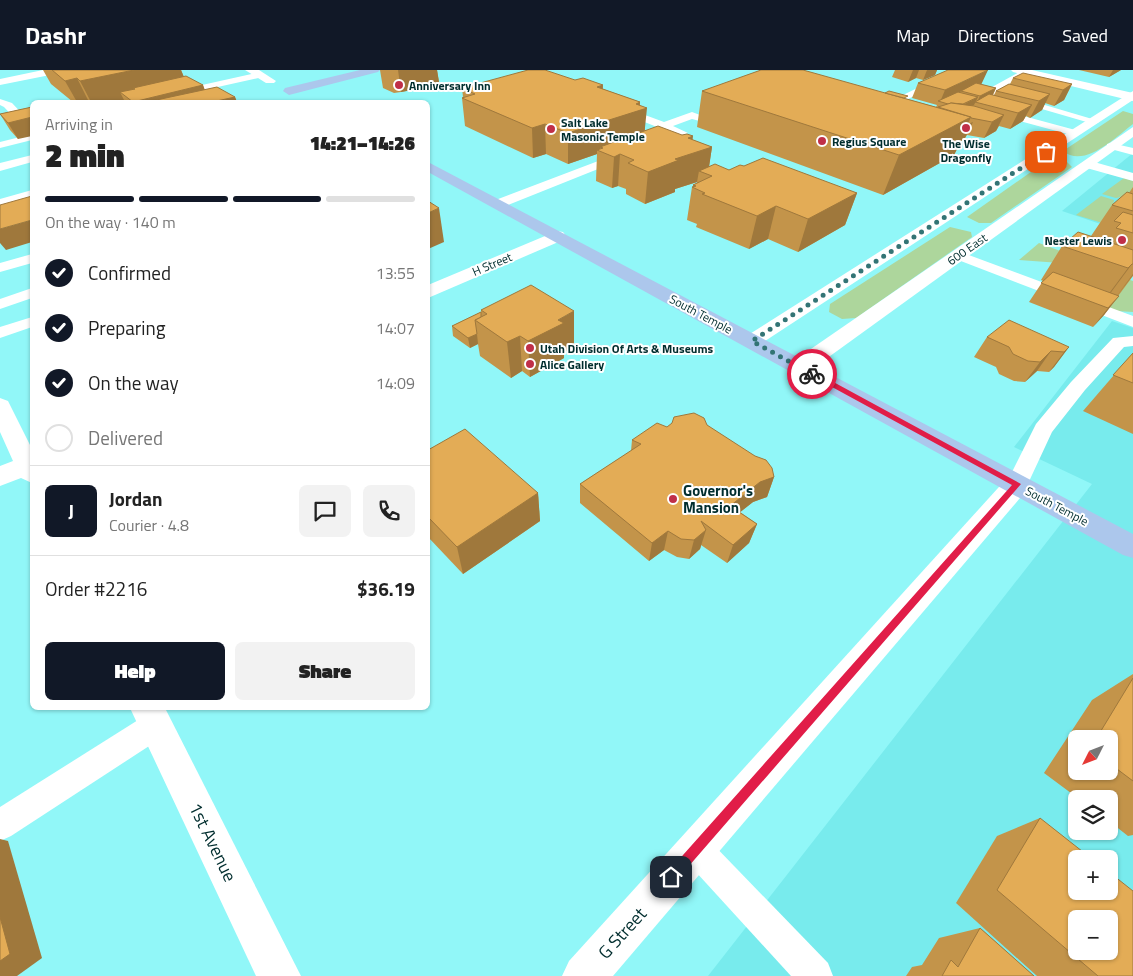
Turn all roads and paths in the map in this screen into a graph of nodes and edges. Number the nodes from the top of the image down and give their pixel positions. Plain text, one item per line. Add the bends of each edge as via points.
1 (60, 70) edge
2 (374, 70) edge
3 (961, 70) edge
4 (1022, 71) edge
5 (32, 72) edge
6 (265, 76) edge
7 (0, 82) edge
8 (290, 91) junction
9 (1132, 96) edge
10 (904, 97) edge
11 (1000, 97) junction
12 (304, 98) dead end
13 (148, 100) edge
14 (0, 102) edge
15 (626, 111) edge
16 (1094, 121) junction
17 (24, 122) edge
18 (711, 122) dead end
19 (663, 126) junction
20 (1133, 131) edge
21 (1075, 133) junction
22 (30, 138) edge
23 (0, 146) edge
24 (1111, 146) junction
25 (1046, 152) junction
26 (1133, 152) edge
27 (30, 160) edge
28 (1073, 160) junction
29 (430, 167) edge
30 (2, 170) edge
31 (1133, 177) edge
32 (30, 196) edge
33 (0, 204) edge
34 (498, 204) junction
35 (944, 217) junction
36 (989, 233) junction
37 (557, 236) junction
38 (958, 255) junction
39 (30, 259) edge
40 (0, 268) edge
41 (430, 291) edge
42 (30, 294) edge
43 (0, 304) edge
44 (1133, 322) edge
45 (30, 323) edge
46 (0, 333) edge
47 (752, 341) junction
48 (1133, 341) edge
49 (800, 367) junction
50 (0, 406) edge
51 (30, 465) edge
52 (30, 467) edge
53 (0, 477) edge
54 (1017, 484) junction
55 (1133, 547) edge
56 (151, 716) edge
57 (0, 825) edge
58 (696, 849) junction
59 (279, 976) edge
60 (584, 976) edge
61 (815, 976) edge

1 - 5 street
2 - 8 main road
3 - 10 lane
4 - 9 street
4 - 11 lane via 988,92
5 - 7 street
6 - 8 main road
6 - 13 lane
8 - 12 main road
9 - 16 street
11 - 16 lane
11 - 21 lane via 983,106
14 - 17 lane via 8,105
15 - 19 lane
16 - 21 street
18 - 19 lane via 692,115
19 - 34 lane via 682,132
20 - 24 street, 600 East
21 - 25 street
22 - 23 lane
24 - 26 lane
24 - 28 street, 600 East
25 - 28 street
25 - 35 street
27 - 30 lane
28 - 31 lane
28 - 36 street, 600 East
29 - 34 main road, South Temple
32 - 33 street
34 - 37 main road, South Temple
35 - 36 street
35 - 47 street
36 - 38 street, 600 East
37 - 41 street, H Street
37 - 47 main road, South Temple
38 - 44 lane
38 - 49 street, 600 East
39 - 40 lane
42 - 43 lane
45 - 46 lane
47 - 49 main road, South Temple
48 - 54 lane via 1119,342 1043,428
49 - 54 main road, South Temple
50 - 51 street
52 - 53 street
54 - 55 main road, South Temple
54 - 58 street, G Street
56 - 57 lane
56 - 59 street, 1st Avenue
58 - 60 street, G Street
58 - 61 lane

